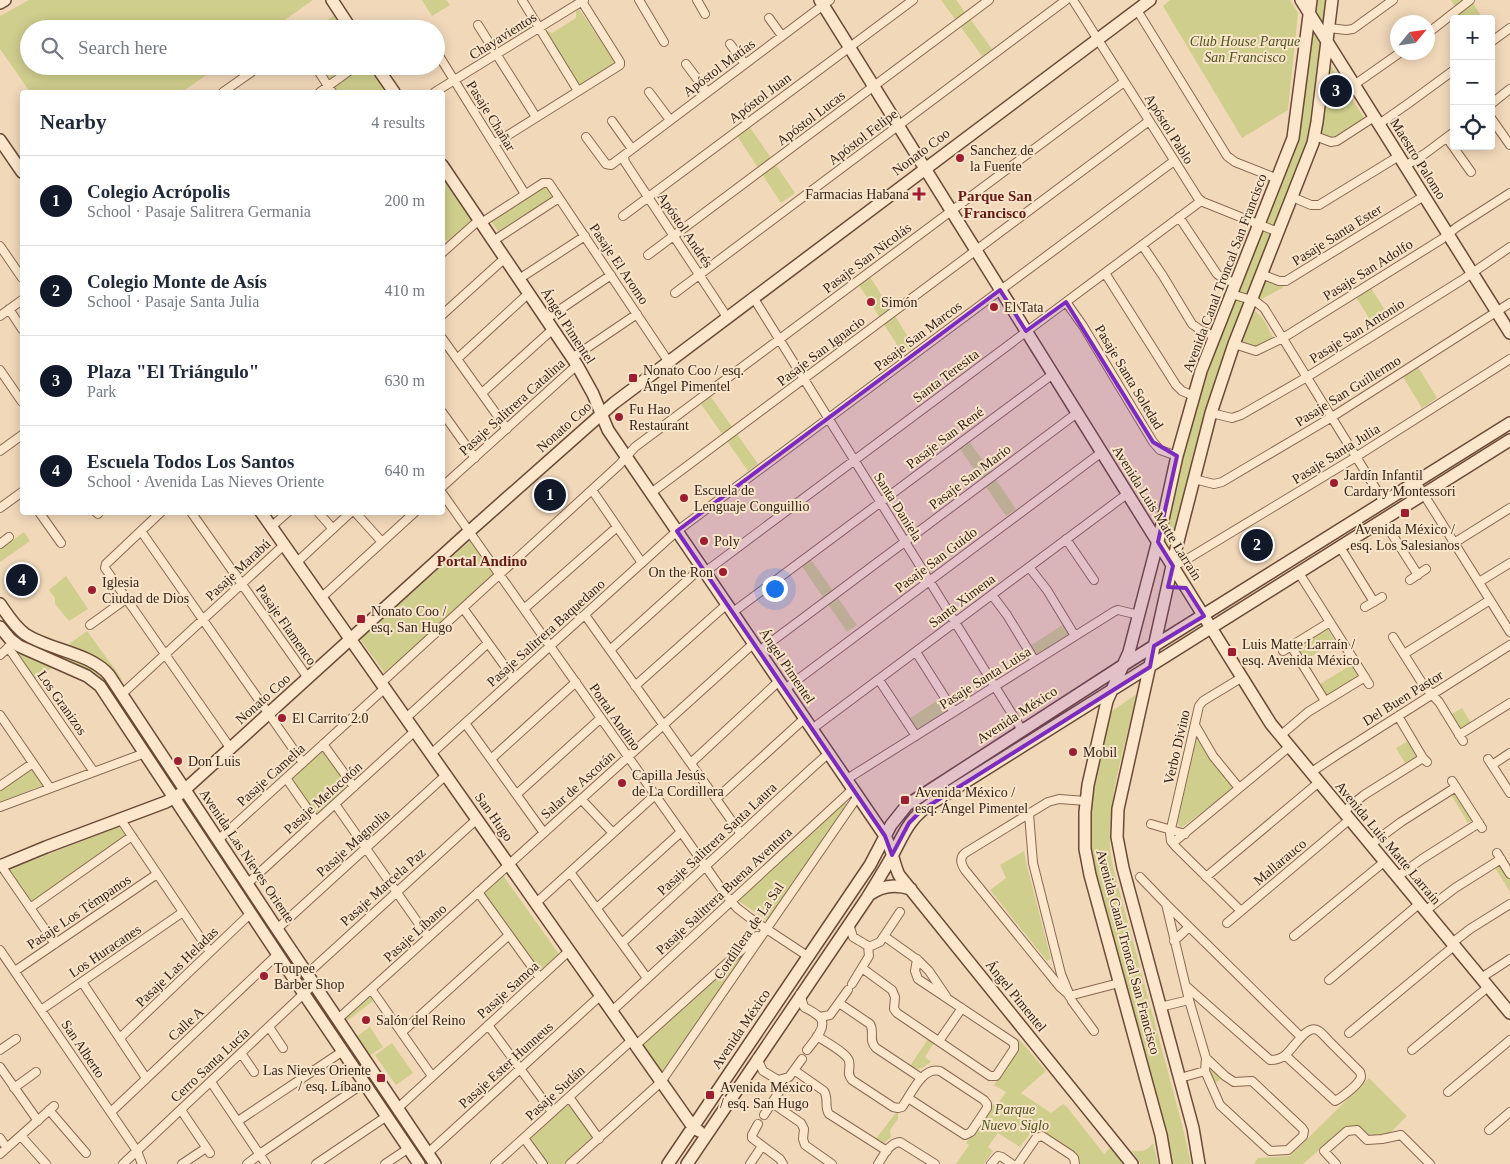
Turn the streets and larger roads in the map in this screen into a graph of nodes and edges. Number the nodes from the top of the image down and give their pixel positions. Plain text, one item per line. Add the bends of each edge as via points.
1 (5, 0) edge
2 (332, 0) edge
3 (522, 0) edge
4 (639, 0) edge
5 (697, 0) edge
6 (913, 0) edge
7 (989, 0) edge
8 (1066, 0) edge
9 (1073, 0) edge
10 (1150, 0) edge
11 (1301, 0) edge
12 (1311, 0) edge
13 (1332, 0) edge
14 (1393, 0) edge
15 (1470, 0) edge
16 (582, 1) edge
17 (824, 2) edge
18 (0, 3) edge
19 (1137, 10) junction
20 (705, 14) dead end
21 (1309, 14) junction
22 (768, 18) dead end
23 (345, 20) edge
24 (478, 25) dead end
25 (1435, 27) edge
26 (540, 28) junction
27 (1328, 28) junction
28 (1510, 28) edge
29 (782, 36) junction
30 (1098, 39) junction
31 (1495, 39) edge
32 (664, 42) dead end
33 (1327, 42) junction
34 (730, 44) dead end
35 (849, 47) junction
36 (497, 54) junction
37 (1390, 60) edge
38 (686, 64) dead end
39 (745, 64) junction
40 (445, 66) edge
41 (1450, 73) edge
42 (247, 75) edge
43 (321, 75) edge
44 (346, 75) edge
45 (382, 75) edge
46 (454, 81) junction
47 (1124, 82) junction
48 (1354, 85) junction
49 (874, 86) junction
50 (330, 89) edge
51 (226, 90) edge
52 (393, 90) edge
53 (438, 90) edge
54 (1510, 90) edge
55 (578, 91) junction
56 (649, 92) dead end
57 (707, 92) junction
58 (1495, 101) edge
59 (536, 117) junction
60 (670, 120) junction
61 (1376, 120) junction
62 (612, 121) dead end
63 (1149, 121) junction
64 (1495, 123) edge
65 (898, 126) junction
66 (1450, 135) edge
67 (1315, 136) junction
68 (586, 137) dead end
69 (1447, 138) junction
70 (1, 142) edge
71 (494, 144) junction
72 (1510, 144) edge
73 (632, 148) junction
74 (624, 157) junction
75 (1174, 161) junction
76 (1402, 161) junction
77 (925, 168) junction
78 (20, 169) edge
79 (445, 169) edge
80 (1471, 172) dead end
81 (1278, 179) junction
82 (1510, 193) edge
83 (525, 194) junction
84 (1424, 196) junction
85 (559, 198) junction
86 (648, 198) junction
87 (1292, 198) junction
88 (1201, 201) junction
89 (951, 211) junction
90 (623, 216) dead end
91 (1179, 217) junction
92 (480, 221) junction
93 (1259, 225) junction
94 (1278, 232) junction
95 (1448, 234) junction
96 (585, 236) junction
97 (674, 236) junction
98 (493, 241) junction
99 (1142, 245) junction
100 (0, 246) edge
101 (445, 247) edge
102 (1510, 247) edge
103 (976, 250) junction
104 (648, 255) dead end
105 (505, 258) junction
106 (1472, 272) junction
107 (1105, 273) junction
108 (1260, 274) junction
109 (20, 275) edge
110 (611, 275) junction
111 (699, 275) junction
112 (519, 279) junction
113 (1235, 283) junction
114 (1000, 290) junction
115 (529, 293) junction
116 (675, 293) dead end
117 (1231, 294) junction
118 (753, 297) junction
119 (1251, 300) junction
120 (20, 301) edge
121 (1066, 302) junction
122 (1510, 303) edge
123 (9, 309) junction
124 (1496, 311) junction
125 (445, 312) edge
126 (637, 314) junction
127 (0, 316) edge
128 (727, 317) junction
129 (546, 319) junction
130 (20, 326) edge
131 (553, 329) junction
132 (1026, 331) junction
133 (1510, 333) edge
134 (1214, 336) junction
135 (1283, 338) junction
136 (780, 339) junction
137 (445, 342) edge
138 (1234, 344) junction
139 (457, 359) junction
140 (1510, 359) edge
141 (668, 361) junction
142 (574, 362) junction
143 (0, 370) edge
144 (1053, 374) junction
145 (1307, 377) junction
146 (804, 379) junction
147 (482, 393) junction
148 (1194, 396) junction
149 (20, 399) edge
150 (1077, 413) junction
151 (1211, 413) junction
152 (601, 414) junction
153 (445, 416) edge
154 (1332, 417) junction
155 (828, 418) junction
156 (1510, 423) edge
157 (507, 429) junction
158 (20, 436) edge
159 (1510, 440) edge
160 (1, 449) edge
161 (1102, 452) junction
162 (627, 456) junction
163 (1177, 456) junction
164 (1356, 456) junction
165 (474, 458) junction
166 (854, 460) junction
167 (1194, 479) junction
168 (1416, 482) junction
169 (445, 484) edge
170 (592, 490) junction
171 (20, 493) edge
172 (651, 493) junction
173 (1127, 494) junction
174 (1424, 494) junction
175 (445, 497) edge
176 (880, 502) junction
177 (1384, 502) junction
178 (0, 508) edge
179 (1510, 508) edge
180 (41, 515) edge
181 (158, 515) edge
182 (193, 515) edge
183 (263, 515) edge
184 (285, 515) edge
185 (321, 515) edge
186 (348, 515) edge
187 (358, 515) edge
188 (412, 515) edge
189 (1383, 520) junction
190 (271, 527) junction
191 (617, 527) junction
192 (333, 529) junction
193 (141, 531) junction
194 (469, 531) junction
195 (677, 531) junction
196 (9, 537) dead end
197 (1066, 539) junction
198 (905, 541) junction
199 (382, 542) junction
200 (1158, 542) junction
201 (1454, 543) junction
202 (0, 544) edge
203 (61, 544) dead end
204 (284, 545) junction
205 (1340, 547) junction
206 (296, 562) junction
207 (1510, 563) edge
208 (642, 564) junction
209 (1172, 566) junction
210 (1029, 567) junction
211 (704, 569) junction
212 (1426, 569) dead end
213 (1299, 573) junction
214 (500, 574) junction
215 (1418, 575) junction
216 (1094, 580) dead end
217 (1410, 580) dead end
218 (930, 581) junction
219 (1479, 582) junction
220 (242, 584) junction
221 (1186, 588) junction
222 (1167, 592) junction
223 (992, 595) junction
224 (1382, 597) dead end
225 (321, 598) junction
226 (126, 599) junction
227 (1490, 600) junction
228 (1374, 602) junction
229 (0, 604) edge
230 (463, 608) junction
231 (730, 608) junction
232 (1366, 608) dead end
233 (524, 609) junction
234 (1139, 614) junction
235 (585, 615) junction
236 (1204, 616) junction
237 (203, 620) junction
238 (1507, 620) edge
239 (955, 622) junction
240 (1330, 622) junction
241 (90, 625) dead end
242 (0, 627) edge
243 (1211, 628) junction
244 (1510, 632) edge
245 (1075, 636) junction
246 (1393, 637) dead end
247 (350, 640) junction
248 (488, 643) junction
249 (11, 645) junction
250 (1510, 645) edge
251 (550, 646) junction
252 (1154, 646) junction
253 (1291, 646) junction
254 (756, 647) junction
255 (610, 650) junction
256 (1283, 651) dead end
257 (916, 652) junction
258 (1404, 654) junction
259 (0, 655) edge
260 (165, 655) junction
261 (1035, 661) junction
262 (1125, 664) junction
263 (1150, 667) junction
264 (308, 678) junction
265 (1242, 678) junction
266 (514, 679) junction
267 (878, 680) junction
268 (576, 682) junction
269 (782, 685) junction
270 (383, 686) junction
271 (635, 686) junction
272 (995, 686) junction
273 (1112, 691) junction
274 (122, 694) junction
275 (1432, 695) junction
276 (1325, 701) junction
277 (1510, 703) edge
278 (954, 712) junction
279 (0, 714) edge
280 (269, 714) junction
281 (1398, 716) junction
282 (406, 718) junction
283 (601, 718) junction
284 (805, 718) junction
285 (465, 723) junction
286 (663, 725) junction
287 (1194, 725) junction
288 (4, 727) edge
289 (812, 729) junction
290 (1022, 730) junction
291 (415, 731) junction
292 (916, 736) junction
293 (1280, 736) junction
294 (323, 744) junction
295 (1289, 747) junction
296 (231, 749) junction
297 (145, 753) junction
298 (829, 753) junction
299 (1510, 753) edge
300 (431, 754) junction
301 (628, 757) junction
302 (491, 759) junction
303 (33, 763) junction
304 (303, 763) junction
305 (691, 763) junction
306 (94, 772) junction
307 (1310, 773) junction
308 (446, 775) junction
309 (286, 778) junction
310 (1318, 783) junction
311 (0, 786) edge
312 (354, 786) junction
313 (50, 788) junction
314 (852, 788) junction
315 (1239, 788) junction
316 (185, 790) junction
317 (1510, 793) edge
318 (517, 794) junction
319 (655, 795) junction
320 (175, 798) junction
321 (581, 799) junction
322 (716, 799) junction
323 (1086, 801) junction
324 (335, 804) junction
325 (0, 807) edge
326 (1029, 814) junction
327 (1346, 816) junction
328 (121, 820) junction
329 (477, 820) junction
330 (316, 821) junction
331 (1151, 824) dead end
332 (1171, 830) junction
333 (681, 832) junction
334 (544, 833) junction
335 (612, 833) junction
336 (741, 834) junction
337 (1185, 834) junction
338 (132, 836) junction
339 (885, 836) junction
340 (218, 840) junction
341 (1173, 844) junction
342 (1370, 845) junction
343 (366, 848) junction
344 (892, 856) junction
345 (1384, 862) junction
346 (0, 865) edge
347 (509, 865) junction
348 (705, 866) junction
349 (570, 872) junction
350 (157, 874) junction
351 (1510, 874) edge
352 (1140, 877) dead end
353 (1206, 877) junction
354 (1397, 878) junction
355 (247, 884) junction
356 (911, 889) junction
357 (397, 892) junction
358 (478, 892) junction
359 (868, 896) junction
360 (731, 902) junction
361 (536, 903) junction
362 (1166, 904) junction
363 (1510, 904) edge
364 (1422, 907) junction
365 (30, 908) junction
366 (597, 908) junction
367 (1241, 911) junction
368 (183, 912) junction
369 (900, 912) dead end
370 (251, 913) junction
371 (1227, 923) dead end
372 (849, 924) junction
373 (1189, 927) junction
374 (766, 928) junction
375 (277, 929) junction
376 (509, 934) junction
377 (884, 936) junction
378 (1294, 936) dead end
379 (428, 937) junction
380 (853, 937) junction
381 (1174, 941) junction
382 (836, 942) junction
383 (622, 943) junction
384 (55, 944) junction
385 (1453, 945) junction
386 (868, 946) junction
387 (0, 950) edge
388 (569, 951) junction
389 (210, 952) junction
390 (278, 954) junction
391 (809, 957) junction
392 (917, 959) junction
393 (1510, 959) edge
394 (862, 968) junction
395 (15, 972) junction
396 (307, 974) junction
397 (540, 978) junction
398 (647, 978) junction
399 (1329, 980) dead end
400 (82, 982) junction
401 (1484, 982) junction
402 (1119, 983) junction
403 (314, 984) junction
404 (1186, 986) junction
405 (371, 989) junction
406 (304, 994) junction
407 (800, 994) junction
408 (601, 995) junction
409 (1068, 995) junction
410 (948, 999) junction
411 (1204, 1001) junction
412 (839, 1003) junction
413 (1190, 1003) junction
414 (804, 1007) junction
415 (1160, 1007) junction
416 (962, 1008) junction
417 (41, 1010) junction
418 (612, 1011) junction
419 (788, 1012) junction
420 (1510, 1013) edge
421 (820, 1017) junction
422 (338, 1020) junction
423 (488, 1025) junction
424 (269, 1027) junction
425 (1094, 1031) dead end
426 (402, 1032) junction
427 (1349, 1033) dead end
428 (817, 1036) junction
429 (1301, 1037) junction
430 (120, 1038) junction
431 (16, 1039) dead end
432 (1510, 1040) edge
433 (939, 1041) junction
434 (634, 1043) junction
435 (283, 1048) dead end
436 (0, 1050) edge
437 (807, 1050) dead end
438 (1412, 1050) dead end
439 (343, 1051) junction
440 (241, 1053) junction
441 (1286, 1056) junction
442 (757, 1058) junction
443 (1206, 1058) junction
444 (802, 1059) dead end
445 (0, 1067) edge
446 (520, 1068) junction
447 (794, 1070) junction
448 (763, 1071) junction
449 (1205, 1071) junction
450 (36, 1072) dead end
451 (254, 1072) dead end
452 (432, 1076) junction
453 (745, 1076) junction
454 (1225, 1076) junction
455 (146, 1078) junction
456 (921, 1078) junction
457 (1180, 1078) junction
458 (778, 1080) junction
459 (211, 1082) junction
460 (662, 1082) junction
461 (364, 1083) junction
462 (1211, 1086) junction
463 (14, 1088) junction
464 (1448, 1092) dead end
465 (569, 1097) junction
466 (908, 1098) junction
467 (772, 1103) junction
468 (398, 1108) junction
469 (180, 1110) junction
470 (111, 1112) junction
471 (552, 1112) junction
472 (1510, 1112) edge
473 (764, 1114) dead end
474 (387, 1116) junction
475 (38, 1121) junction
476 (238, 1121) junction
477 (758, 1124) dead end
478 (693, 1127) junction
479 (1488, 1130) dead end
480 (707, 1135) junction
481 (20, 1136) junction
482 (0, 1138) edge
483 (524, 1138) junction
484 (599, 1139) junction
485 (762, 1146) junction
486 (7, 1148) junction
487 (408, 1148) junction
488 (137, 1151) junction
489 (886, 1151) junction
490 (86, 1153) dead end
491 (428, 1153) junction
492 (0, 1154) edge
493 (260, 1154) junction
494 (574, 1163) edge
495 (46, 1164) edge
496 (123, 1164) edge
497 (142, 1164) edge
498 (182, 1164) edge
499 (247, 1164) edge
500 (266, 1164) edge
501 (316, 1164) edge
502 (385, 1164) edge
503 (419, 1164) edge
504 (435, 1164) edge
505 (495, 1164) edge
506 (543, 1164) edge
507 (668, 1164) edge
508 (687, 1164) edge
509 (750, 1164) edge
510 (783, 1164) edge
511 (832, 1164) edge
512 (878, 1164) edge
513 (935, 1164) edge
514 (991, 1164) edge
515 (1012, 1164) edge
516 (1018, 1164) edge
517 (1075, 1164) edge
518 (1132, 1164) edge
519 (1166, 1164) edge
520 (1199, 1164) edge
521 (1336, 1164) edge
522 (1430, 1164) edge

1 - 18 street
2 - 23 street
3 - 26 street
4 - 32 street
5 - 20 street
6 - 35 street, Apóstol Juan
7 - 49 street, Apóstol Lucas
8 - 65 street, Apóstol Felipe
9 - 30 street, Apóstol Pablo
10 - 19 street, Nonato Coo
11 - 21 street, Maestro Palomo
12 - 21 street, Avenida Canal Troncal San Francisco
13 - 27 street, Avenida Canal Troncal San Francisco
14 - 27 street via 1353,29
15 - 25 street
16 - 26 street, Chayavientos
16 - 55 street via 620,64
17 - 29 street, Apóstol Matías
17 - 35 street, Avenida Luis Matte Larraín
19 - 30 street, Nonato Coo
19 - 81 street via 1227,156
21 - 33 street, Maestro Palomo
21 - 81 street, Avenida Canal Troncal San Francisco via 1293,138
22 - 29 street
24 - 36 street
26 - 36 street, Chayavientos
26 - 55 street
27 - 33 street, Avenida Canal Troncal San Francisco
28 - 31 street
29 - 39 street, Apóstol Matías
30 - 47 street, Apóstol Pablo
30 - 77 street, Nonato Coo
33 - 48 street, Maestro Palomo
33 - 67 street, Avenida Canal Troncal San Francisco
34 - 39 street
35 - 49 street, Avenida Luis Matte Larraín
35 - 86 street, Apóstol Juan
36 - 46 street, Chayavientos
36 - 59 street
37 - 48 street
38 - 57 street
39 - 57 street, Apóstol Matías
40 - 46 street, Pasaje Chañar
41 - 61 street via 1409,103
42 - 51 street
43 - 50 street
44 - 50 street
45 - 52 street
46 - 53 street, Chayavientos
46 - 71 street, Pasaje Chañar
47 - 63 street, Apóstol Pablo
47 - 89 street, Pasaje San Nicolás
48 - 61 street, Maestro Palomo
49 - 65 street, Avenida Luis Matte Larraín
49 - 97 street, Apóstol Lucas
54 - 58 street
55 - 59 street
56 - 60 street
57 - 60 street, Apóstol Matías
59 - 71 street
60 - 73 street, Apóstol Matías
61 - 67 street via 1337,141
61 - 76 street, Maestro Palomo
62 - 73 street
63 - 75 street, Apóstol Pablo
63 - 103 street, Pasaje San Ignacio
64 - 72 street
65 - 77 street, Avenida Luis Matte Larraín
65 - 111 street, Apóstol Felipe
66 - 69 street
67 - 87 street, Avenida Canal Troncal San Francisco
68 - 74 street via 607,165
69 - 76 street
69 - 80 street
70 - 78 street
71 - 83 street, Pasaje Chañar
73 - 74 street, Apóstol Matías
74 - 86 street, Apóstol Andrés via 624,162
75 - 88 street, Apóstol Pablo
75 - 114 street, Pasaje San Marcos
76 - 84 street, Maestro Palomo
76 - 87 street via 1319,205
77 - 89 street, Avenida Luis Matte Larraín
77 - 118 street, Nonato Coo
79 - 92 street, Ángel Pimentel
81 - 93 street, Avenida Canal Troncal San Francisco
82 - 95 street, Pasaje San Adolfo
83 - 85 street, Pasaje El Aromo via 547,182
83 - 92 street
84 - 95 street, Maestro Palomo
84 - 108 street, Pasaje Santa Ester via 1286,281
85 - 96 street, Pasaje El Aromo
85 - 98 street
86 - 90 street, Apóstol Juan
86 - 97 street, Apóstol Andrés
87 - 94 street, Avenida Canal Troncal San Francisco
88 - 91 street, Santa Teresita
88 - 93 street
89 - 103 street, Avenida Luis Matte Larraín
89 - 136 street, Pasaje San Nicolás
91 - 99 street, Santa Teresita
91 - 113 street via 1217,274
92 - 98 street, Ángel Pimentel
92 - 101 street
93 - 94 street
93 - 113 street, Avenida Canal Troncal San Francisco
94 - 108 street, Avenida Canal Troncal San Francisco
95 - 106 street, Maestro Palomo
95 - 135 street, Pasaje San Adolfo
96 - 110 street, Pasaje El Aromo
96 - 112 street
97 - 104 street, Apóstol Lucas
97 - 111 street, Apóstol Andrés
98 - 105 street, Ángel Pimentel
99 - 107 street, Santa Teresita
99 - 134 street via 1192,324
100 - 109 street
102 - 106 street, Pasaje San Antonio
103 - 114 street, Avenida Luis Matte Larraín
103 - 146 street, Pasaje San Ignacio
105 - 112 street, Ángel Pimentel
105 - 125 street
106 - 124 street, Maestro Palomo
106 - 145 street, Pasaje San Antonio
107 - 121 street, Santa Teresita
107 - 148 street via 1176,385
108 - 119 street, Avenida Canal Troncal San Francisco
110 - 126 street, Pasaje El Aromo
110 - 129 street
111 - 116 street, Apóstol Felipe
111 - 128 street, Apóstol Andrés
112 - 115 street, Ángel Pimentel
113 - 117 street, Avenida Canal Troncal San Francisco
114 - 132 street, Avenida Luis Matte Larraín
114 - 155 street, Pasaje San Marcos
115 - 129 street, Ángel Pimentel
115 - 139 street
117 - 119 street
117 - 134 street, Avenida Canal Troncal San Francisco
118 - 128 street, Nonato Coo
118 - 136 street, Santa Daniela
119 - 135 street via 1264,308
119 - 138 street, Avenida Canal Troncal San Francisco
120 - 123 street
121 - 132 street, Santa Teresita
121 - 163 street, Pasaje Santa Soledad via 1153,442 1160,450
122 - 124 street, Pasaje San Guillermo
123 - 127 street
123 - 130 street
124 - 133 street, Maestro Palomo
124 - 154 street, Pasaje San Guillermo
126 - 141 street, Pasaje El Aromo
126 - 142 street, Pasaje Salitrera Catalina
128 - 141 street, Nonato Coo
129 - 131 street, Ángel Pimentel
131 - 142 street, Ángel Pimentel
131 - 147 street
132 - 144 street, Avenida Luis Matte Larraín
132 - 166 street, Santa Teresita
134 - 148 street, Avenida Canal Troncal San Francisco
135 - 138 street, Pasaje San Adolfo via 1256,351
135 - 145 street
136 - 146 street, Santa Daniela
136 - 162 street, Pasaje San Nicolás
137 - 139 street
138 - 151 street, Avenida Canal Troncal San Francisco
139 - 147 street
140 - 164 street, Pasaje Santa Julia
141 - 152 street, Nonato Coo
142 - 152 street, Ángel Pimentel
142 - 157 street, Pasaje Salitrera Catalina
143 - 149 street
144 - 150 street, Avenida Luis Matte Larraín
144 - 176 street, Pasaje San René
145 - 151 street, Pasaje San Antonio via 1238,417
145 - 154 street
146 - 155 street, Santa Daniela
146 - 172 street, Pasaje San Ignacio
147 - 157 street
148 - 163 street, Avenida Canal Troncal San Francisco
150 - 161 street, Avenida Luis Matte Larraín
150 - 198 street, Pasaje San Mario
151 - 167 street, Avenida Canal Troncal San Francisco
152 - 162 street, Ángel Pimentel
152 - 194 street, Nonato Coo
153 - 165 street
154 - 164 street
154 - 167 street, Pasaje San Guillermo via 1219,483
155 - 166 street, Santa Daniela
155 - 195 street, Pasaje San Marcos
156 - 168 street, Avenida México
157 - 165 street, Pasaje Salitrera Catalina
158 - 160 street
159 - 174 street, Avenida México
161 - 173 street, Avenida Luis Matte Larraín
161 - 218 street, Pasaje San Guido
162 - 170 street, Pasaje San Nicolás
162 - 172 street, Ángel Pimentel
163 - 200 street, Avenida Canal Troncal San Francisco
164 - 177 street
164 - 209 street, Pasaje Santa Julia via 1182,563
165 - 169 street, Pasaje Salitrera Catalina
166 - 176 street, Santa Daniela
166 - 211 street, Santa Teresita
167 - 209 street, Avenida Canal Troncal San Francisco
168 - 174 street
168 - 177 street, Avenida México
170 - 191 street
170 - 214 street, Pasaje San Nicolás
171 - 178 street
172 - 195 street, Ángel Pimentel
173 - 197 street, Santa Ximena
173 - 200 street, Avenida Luis Matte Larraín
174 - 189 street, Avenida México
174 - 201 street
175 - 194 street, Portal Andino
176 - 198 street, Santa Daniela
176 - 231 street, Pasaje San René
177 - 236 street, Avenida México
179 - 201 street
180 - 203 street
181 - 193 street
182 - 220 street, Pasaje Flamenco
183 - 190 street, San Hugo
184 - 190 street
185 - 192 street
186 - 192 street
187 - 199 street
188 - 199 street
189 - 205 street, Avenida México
189 - 215 street
190 - 204 street, San Hugo
191 - 208 street
191 - 233 street
192 - 206 street
193 - 226 street via 104,566
193 - 237 street
194 - 214 street, Portal Andino
194 - 247 street, Nonato Coo
195 - 208 street, Pasaje Salitrera Baquedano
195 - 211 street, Ángel Pimentel
196 - 202 street
197 - 210 street, Santa Ximena
197 - 216 street
198 - 218 street, Santa Daniela
198 - 254 street, Pasaje San Mario
199 - 225 street
200 - 209 street, Avenida Luis Matte Larraín
200 - 234 street, Avenida Canal Troncal San Francisco
201 - 219 street
204 - 206 street, San Hugo
204 - 220 street, Pasaje Marabú
205 - 213 street, Avenida México
205 - 228 street
206 - 225 street, San Hugo
207 - 219 street
208 - 235 street, Pasaje Salitrera Baquedano
209 - 221 street, Avenida Luis Matte Larraín
209 - 222 street, Avenida Canal Troncal San Francisco
210 - 223 street, Santa Ximena
210 - 245 street
211 - 231 street, Ángel Pimentel
211 - 255 street, Santa Teresita
212 - 215 street
213 - 240 street
213 - 243 street, Avenida México
214 - 230 street, Pasaje Camelia
214 - 233 street, Portal Andino
215 - 217 street
218 - 239 street, Santa Daniela
218 - 269 street, Pasaje San Guido
219 - 227 street
220 - 237 street, Pasaje Marabú
220 - 264 street, Pasaje Flamenco
221 - 222 street via 1178,587
221 - 236 street, Avenida Luis Matte Larraín
222 - 252 street, Avenida Canal Troncal San Francisco
223 - 239 street, Santa Ximena
223 - 261 street
224 - 228 street
225 - 247 street, San Hugo
226 - 241 street
226 - 260 street
227 - 238 street
227 - 258 street
228 - 232 street
229 - 274 street, Avenida Las Nieves Oriente via 27,635 102,668
230 - 248 street
230 - 270 street, Pasaje Camelia
231 - 254 street, Ángel Pimentel
231 - 271 street, Pasaje San René
233 - 251 street, Portal Andino
234 - 245 street, Pasaje Santa Luisa via 1117,610
234 - 262 street, Avenida Canal Troncal San Francisco
235 - 251 street, Pasaje Salitrera Baquedano
235 - 255 street
236 - 243 street, Avenida Luis Matte Larraín
236 - 252 street, Avenida México
237 - 260 street, Pasaje Marabú
237 - 280 street
238 - 244 street
239 - 257 street, Santa Ximena
239 - 272 street, Santa Daniela
240 - 253 street
240 - 276 street via 1367,680
242 - 249 street, Avenida Las Nieves Oriente
243 - 263 street, Avenida México
243 - 265 street, Avenida Luis Matte Larraín
245 - 261 street, Pasaje Santa Luisa
246 - 258 street
247 - 264 street, Nonato Coo
247 - 270 street, San Hugo
248 - 266 street
248 - 282 street
249 - 259 street
249 - 297 street, Avenida Las Nieves Oriente via 97,682
249 - 306 street, Los Granizos
250 - 275 street, Del Buen Pastor
251 - 266 street, Pasaje Salitrera Baquedano
251 - 268 street, Portal Andino
252 - 262 street, Avenida México
252 - 263 street, Avenida Canal Troncal San Francisco
253 - 256 street
253 - 276 street
254 - 269 street, Ángel Pimentel
254 - 286 street, Salar de Ascotán
255 - 271 street
257 - 267 street, Santa Ximena
257 - 278 street
258 - 275 street
260 - 274 street, Pasaje Marabú
260 - 296 street
261 - 272 street, Pasaje Santa Luisa
262 - 273 street, Avenida Canal Troncal San Francisco
262 - 290 street, Avenida México
263 - 273 street, Avenida México
263 - 415 street, Avenida Canal Troncal San Francisco via 1122,787 1116,830 1122,868
264 - 280 street, Nonato Coo
265 - 287 street, Verbo Divino via 1203,701
265 - 293 street, Avenida Luis Matte Larraín
266 - 285 street, Pasaje Salitrera Baquedano
267 - 289 street, Santa Ximena
267 - 292 street
268 - 283 street, Portal Andino
268 - 302 street
269 - 284 street, Ángel Pimentel
269 - 305 street, Pasaje San Guido
270 - 282 street, San Hugo
270 - 294 street, Pasaje Camelia
271 - 286 street
272 - 278 street, Pasaje Santa Luisa
272 - 290 street, Santa Daniela
273 - 323 street, Avenida Canal Troncal San Francisco via 1107,701
273 - 344 street, Avenida México via 922,810 909,823
274 - 316 street, Avenida Las Nieves Oriente
275 - 277 street via 1461,738
275 - 281 street, Del Buen Pastor
276 - 293 street
278 - 292 street, Pasaje Santa Luisa
279 - 288 street
280 - 296 street, Nonato Coo
280 - 304 street
281 - 307 street, Del Buen Pastor
281 - 327 street, Mallarauco via 1425,760 1364,795
282 - 291 street, San Hugo
283 - 301 street, Portal Andino
283 - 318 street
284 - 289 street, Ángel Pimentel
284 - 322 street
285 - 300 street, Pasaje Salitrera Baquedano
285 - 302 street
286 - 301 street, Salar de Ascotán
286 - 305 street
287 - 315 street via 1213,756
287 - 332 street, Verbo Divino
288 - 303 street
289 - 298 street, Ángel Pimentel
290 - 339 street, Avenida México via 912,801
291 - 300 street, San Hugo
291 - 312 street, Pasaje Melocotón
292 - 314 street, Pasaje Santa Luisa
293 - 295 street, Avenida Luis Matte Larraín
294 - 304 street, Pasaje Camelia
294 - 312 street
295 - 307 street, Avenida Luis Matte Larraín
295 - 315 street
296 - 316 street, Nonato Coo
297 - 306 street
297 - 320 street, Avenida Las Nieves Oriente
298 - 314 street, Ángel Pimentel
298 - 336 street, Pasaje Salitrera Santa Laura
299 - 317 street via 1490,762
300 - 308 street, San Hugo
301 - 319 street, Portal Andino
301 - 321 street, Salar de Ascotán
302 - 318 street
303 - 311 street
303 - 313 street
304 - 309 street, Pasaje Camelia
305 - 322 street
306 - 313 street
307 - 310 street, Avenida Luis Matte Larraín
308 - 329 street, San Hugo
308 - 343 street, Pasaje Magnolia
309 - 330 street
309 - 340 street, Pasaje Camelia
310 - 327 street, Avenida Luis Matte Larraín
310 - 353 street
312 - 324 street, Pasaje Melocotón
313 - 325 street
314 - 339 street, Ángel Pimentel
314 - 360 street, Pasaje Salitrera Buena Aventura
314 - 374 street, Cordillera de La Sal
315 - 337 street
316 - 320 street, Nonato Coo
316 - 340 street, Avenida Las Nieves Oriente
318 - 334 street
319 - 333 street, Portal Andino
319 - 335 street
320 - 328 street, Nonato Coo
320 - 370 street, Avenida Las Nieves Oriente
321 - 334 street, Salar de Ascotán
321 - 335 street
322 - 336 street
323 - 326 street via 1055,799
323 - 402 street, Avenida Canal Troncal San Francisco via 1084,836 1087,862
324 - 330 street, Pasaje Melocotón
324 - 343 street
326 - 409 street via 1033,863
326 - 409 street via 964,852 962,865
327 - 342 street, Avenida Luis Matte Larraín
327 - 367 street, Mallarauco
328 - 338 street
328 - 346 street, Nonato Coo
329 - 347 street, San Hugo
329 - 357 street, Pasaje Marcela Paz
330 - 355 street, Pasaje Melocotón
331 - 332 street
332 - 337 street
332 - 341 street, Verbo Divino
333 - 348 street, Portal Andino
333 - 366 street
334 - 347 street, Salar de Ascotán
335 - 349 street
336 - 348 street, Pasaje Salitrera Santa Laura
337 - 341 street
338 - 350 street
338 - 365 street
339 - 344 street, Ángel Pimentel
339 - 391 street, Avenida México via 870,865
340 - 355 street, Avenida Las Nieves Oriente
341 - 353 street
342 - 345 street, Avenida Luis Matte Larraín
342 - 354 street via 1454,784 1480,825
343 - 357 street
343 - 375 street, Pasaje Magnolia
344 - 356 street, Ángel Pimentel via 899,874
344 - 359 street, Avenida México
345 - 354 street, Avenida Luis Matte Larraín
345 - 378 street
346 - 365 street
347 - 358 street, Pasaje Líbano
347 - 361 street, San Hugo
348 - 360 street, Portal Andino
348 - 383 street, Pasaje Salitrera Santa Laura
349 - 361 street
349 - 366 street
350 - 368 street
350 - 384 street, Pasaje Los Témpanos
351 - 364 street via 1499,856
352 - 362 street
353 - 367 street
354 - 364 street, Avenida Luis Matte Larraín
355 - 375 street, Avenida Las Nieves Oriente
356 - 359 street via 885,887
356 - 518 street, Ángel Pimentel
357 - 379 street
357 - 396 street, Pasaje Marcela Paz
358 - 376 street
358 - 379 street, Pasaje Líbano
359 - 372 street, Avenida México
360 - 374 street, Portal Andino
360 - 398 street, Pasaje Salitrera Buena Aventura
361 - 388 street, San Hugo
362 - 373 street
362 - 381 street
363 - 385 street
364 - 385 street, Avenida Luis Matte Larraín
364 - 399 street
365 - 384 street
366 - 383 street
367 - 371 street, Mallarauco
368 - 389 street
368 - 400 street, Los Huracanes
369 - 377 street
370 - 389 street, Pasaje Las Heladas
370 - 390 street, Avenida Las Nieves Oriente
372 - 380 street
372 - 382 street, Avenida México
373 - 381 street
373 - 429 street
374 - 391 street, Portal Andino
374 - 434 street, Pasaje Sudán
374 - 460 street, Cordillera de La Sal
375 - 396 street, Avenida Las Nieves Oriente
376 - 397 street
376 - 426 street
377 - 386 street via 878,944
377 - 392 street
379 - 405 street, Pasaje Líbano
380 - 382 street
380 - 386 street
381 - 404 street
382 - 407 street, Avenida México
383 - 398 street
384 - 395 street, Pasaje Los Témpanos
385 - 401 street, Avenida Luis Matte Larraín
385 - 427 street
386 - 394 street via 869,956
387 - 395 street, San Alberto
388 - 397 street, Pasaje Samoa
388 - 408 street, San Hugo
389 - 430 street, Pasaje Las Heladas
390 - 406 street, Avenida Las Nieves Oriente
390 - 455 street, Calle A
391 - 478 street, Avenida México
392 - 410 street
392 - 410 street via 915,970 918,979
393 - 401 street
394 - 412 street
394 - 433 street via 892,990 895,1011
395 - 417 street, San Alberto
396 - 403 street, Avenida Las Nieves Oriente
397 - 423 street, Pasaje Samoa
398 - 418 street, Pasaje Salitrera Buena Aventura
400 - 417 street, Los Huracanes
400 - 430 street
401 - 420 street, Avenida Luis Matte Larraín
401 - 438 street
402 - 409 street
402 - 519 street, Avenida Canal Troncal San Francisco
403 - 406 street, Cerro Santa Lucía
403 - 422 street, Avenida Las Nieves Oriente
404 - 411 street
404 - 413 street
405 - 422 street, Pasaje Líbano
405 - 426 street
406 - 424 street, Cerro Santa Lucía
406 - 439 street, Avenida Las Nieves Oriente
407 - 414 street
407 - 419 street, Avenida México
408 - 418 street, San Hugo
408 - 446 street, Pasaje Ester Hunneus
409 - 425 street
410 - 416 street
411 - 413 street
411 - 441 street via 1270,1060
412 - 421 street via 830,1015
412 - 456 street via 870,1024 871,1041 876,1048
413 - 415 street
413 - 443 street
414 - 419 street
414 - 421 street
415 - 457 street, Avenida Canal Troncal San Francisco
416 - 433 street
416 - 433 street via 1015,1045 998,1074 990,1076
417 - 470 street, San Alberto
418 - 434 street, San Hugo
419 - 442 street, Avenida México
421 - 428 street via 822,1027
422 - 468 street, Avenida Las Nieves Oriente
423 - 446 street
423 - 452 street, Pasaje Samoa
424 - 435 street
424 - 440 street, Cerro Santa Lucía
426 - 452 street
428 - 437 street
428 - 466 street via 849,1060 850,1078 893,1107 898,1108
429 - 441 street
429 - 441 street via 1309,1030 1318,1030 1360,1072 1359,1081 1335,1101
430 - 455 street
431 - 436 street
432 - 464 street
434 - 460 street, San Hugo
434 - 465 street, Pasaje Sudán
439 - 461 street, Avenida Las Nieves Oriente
439 - 476 street
440 - 451 street
440 - 459 street, Cerro Santa Lucía
442 - 448 street
442 - 453 street, Avenida México
443 - 449 street
443 - 454 street
444 - 447 street
445 - 463 street
446 - 471 street
446 - 491 street, Pasaje Ester Hunneus
447 - 458 street via 789,1077
447 - 489 street via 824,1091 827,1095 826,1110 830,1114
448 - 453 street
448 - 458 street
449 - 457 street
449 - 462 street
450 - 463 street
452 - 468 street, Pasaje Samoa
453 - 480 street, Avenida México
454 - 462 street
454 - 462 street via 1234,1082 1252,1081 1302,1128 1303,1136 1288,1150 1270,1151 1220,1105
455 - 470 street, Calle A
456 - 466 street
456 - 466 street via 930,1070 940,1071 984,1100 987,1109 971,1132 965,1135
457 - 520 street, Avenida Canal Troncal San Francisco
458 - 467 street via 780,1089
459 - 469 street, Cerro Santa Lucía
459 - 476 street
460 - 478 street, San Hugo
460 - 484 street, Cordillera de La Sal
461 - 474 street, Avenida Las Nieves Oriente
461 - 493 street
463 - 475 street
465 - 471 street, Pasaje Sudán
465 - 484 street
467 - 473 street
467 - 511 street via 801,1123 805,1145
468 - 491 street, Avenida Las Nieves Oriente
469 - 488 street, Cerro Santa Lucía
469 - 498 street via 208,1150
470 - 488 street, San Alberto
471 - 483 street, Pasaje Sudán
472 - 479 street
474 - 487 street, Avenida Las Nieves Oriente
474 - 501 street
475 - 481 street
475 - 490 street via 51,1108
476 - 493 street
477 - 485 street via 752,1136
478 - 480 street, San Hugo
478 - 507 street, Avenida México
480 - 508 street, Avenida México
481 - 486 street
481 - 495 street
482 - 486 street
483 - 505 street, Pasaje Sudán
483 - 506 street
484 - 494 street, Cordillera de La Sal
485 - 509 street
485 - 510 street
486 - 492 street
487 - 502 street
487 - 503 street, Avenida Las Nieves Oriente
488 - 496 street, Cerro Santa Lucía
488 - 497 street, San Alberto
489 - 512 street
489 - 513 street via 892,1144 900,1142
491 - 504 street, Avenida Las Nieves Oriente
493 - 499 street
493 - 500 street
514 - 515 street via 1000,1156
516 - 517 street via 1036,1138 1042,1136 1071,1155
521 - 522 street via 1324,1151 1347,1131 1357,1130 1368,1140 1401,1135

